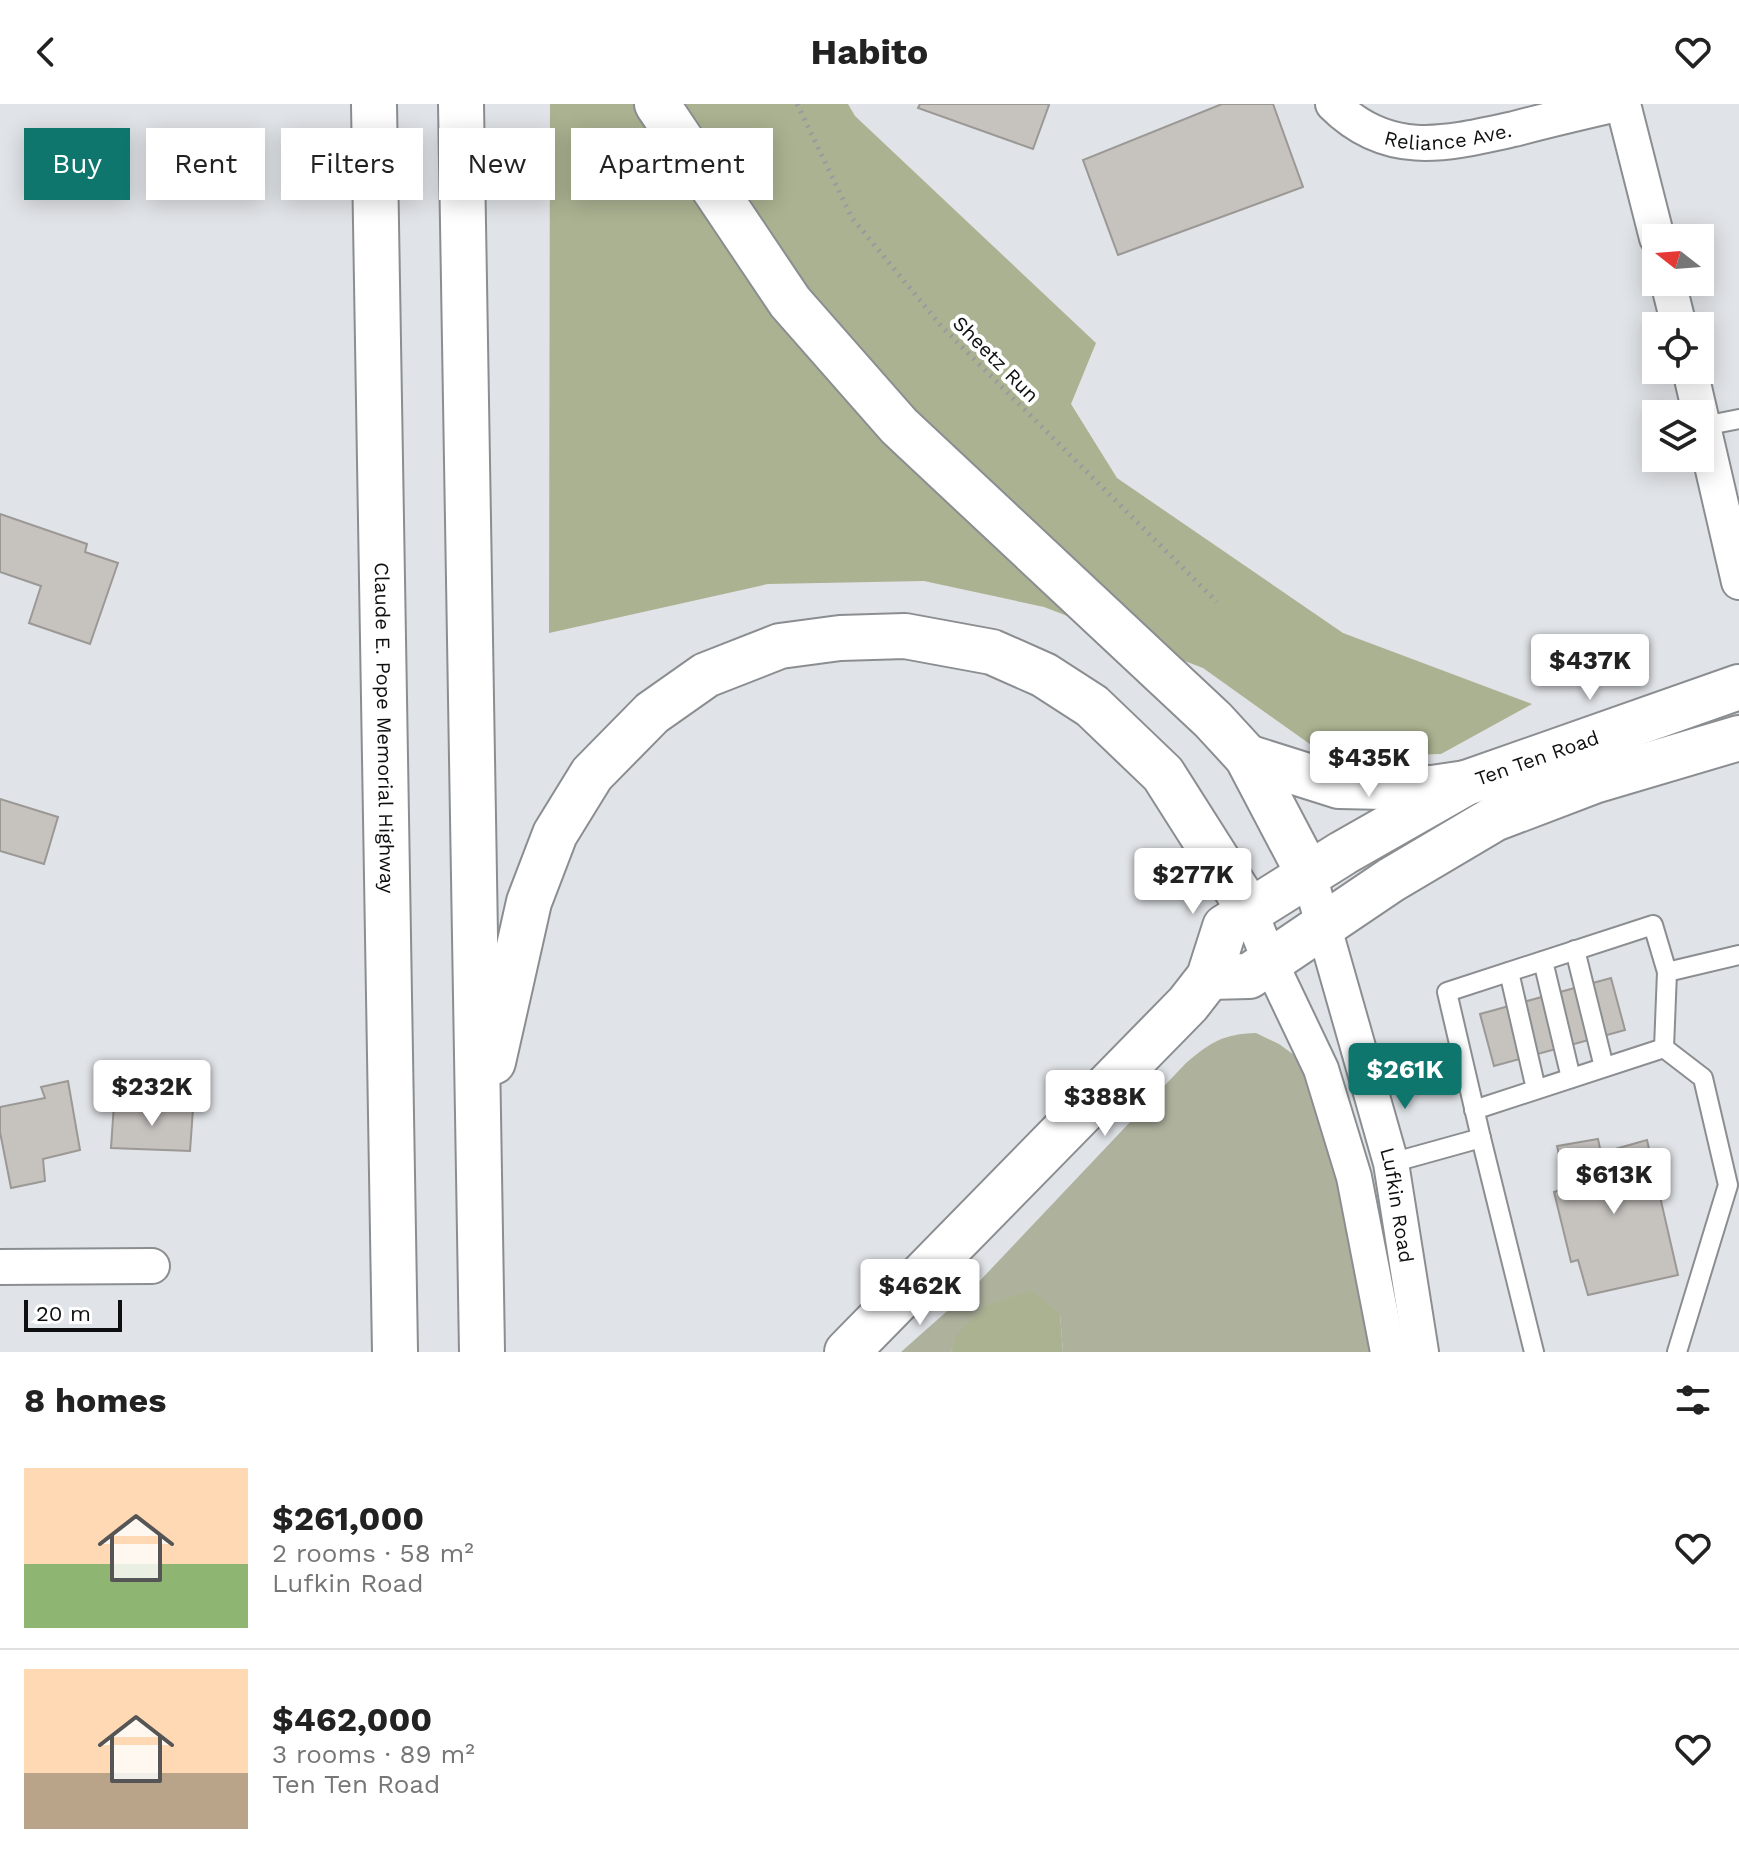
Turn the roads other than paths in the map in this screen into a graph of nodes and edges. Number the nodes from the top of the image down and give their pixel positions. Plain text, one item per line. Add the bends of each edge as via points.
1 (374, 104) edge
2 (461, 104) edge
3 (657, 104) edge
4 (1333, 104) edge
5 (1617, 104) edge
6 (1623, 104) edge
7 (1653, 224) edge
8 (1739, 419) edge
9 (1714, 424) edge
10 (1714, 469) edge
11 (1738, 571) edge
12 (1739, 687) edge
13 (1739, 738) edge
14 (1247, 757) junction
15 (1466, 783) junction
16 (1309, 875) junction
17 (1250, 911) junction
18 (1322, 927) junction
19 (1575, 950) junction
20 (1739, 955) edge
21 (1543, 961) junction
22 (1270, 962) junction
23 (1509, 972) junction
24 (1667, 972) junction
25 (1209, 977) junction
26 (1664, 1048) junction
27 (1604, 1067) junction
28 (1571, 1078) junction
29 (1536, 1089) junction
30 (1474, 1110) junction
31 (479, 1118) junction
32 (1481, 1138) junction
33 (1391, 1163) junction
34 (152, 1266) dead end
35 (0, 1267) edge
36 (395, 1352) edge
37 (482, 1352) edge
38 (847, 1352) edge
39 (1388, 1352) edge
40 (1421, 1352) edge
41 (1534, 1352) edge
42 (1677, 1352) edge

1 - 36 main road, Claude E. Pope Memorial Highway
2 - 31 main road
3 - 14 main road via 790,302 899,426
4 - 5 street, Reliance Ave. via 1361,126 1385,136 1450,144
6 - 7 street
8 - 9 lane
10 - 11 street
12 - 15 main road, Ten Ten Road
13 - 18 main road, Ten Ten Road via 1594,781 1494,819
14 - 15 main road via 1339,786 1432,788
14 - 16 main road
15 - 16 main road, Ten Ten Road
16 - 17 main road, Ten Ten Road
16 - 18 street, Lufkin Road
17 - 22 street, Lufkin Road
17 - 25 main road, Ten Ten Road via 1225,927
17 - 31 main road via 1163,774 1092,706 1044,675 992,652 905,636 780,646 706,675 652,713 592,774 555,834 529,902
18 - 22 main road, Ten Ten Road
18 - 33 street, Lufkin Road
19 - 21 lane
19 - 24 lane via 1653,925
19 - 27 lane
20 - 24 lane
21 - 23 lane
21 - 28 lane
22 - 25 main road, Ten Ten Road via 1249,976
22 - 39 street, Lufkin Road via 1325,1082 1354,1177
23 - 29 lane
23 - 30 lane via 1447,992
24 - 26 lane
25 - 38 main road, Ten Ten Road
26 - 27 lane
26 - 42 lane via 1703,1078 1728,1185
27 - 28 lane
28 - 29 lane
29 - 30 lane
30 - 32 lane
31 - 37 main road
32 - 33 lane
32 - 41 lane
33 - 40 street, Lufkin Road
34 - 35 street

